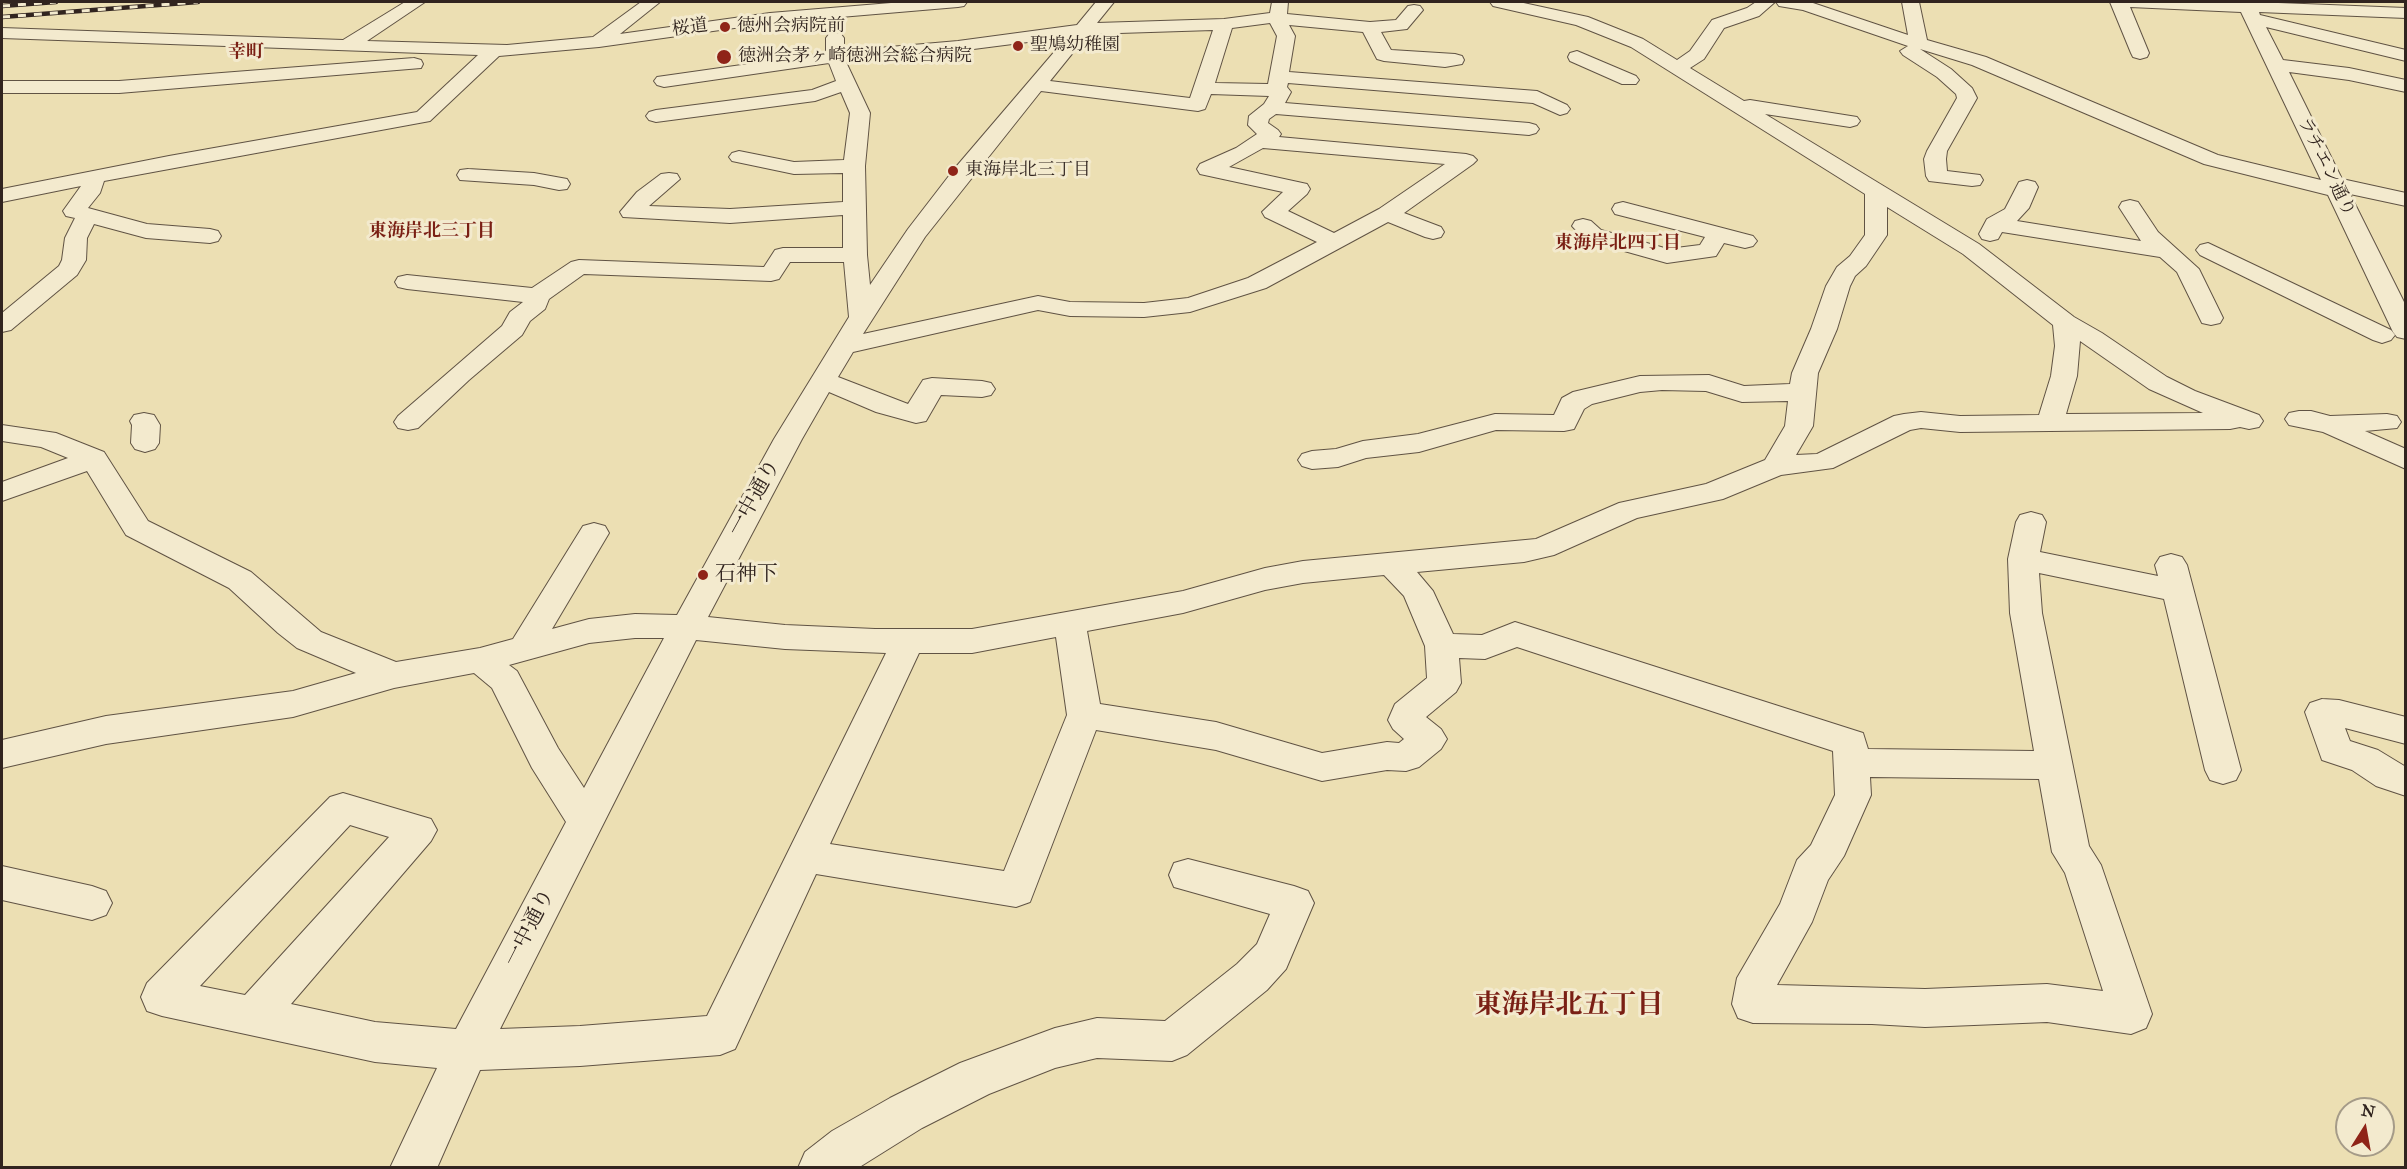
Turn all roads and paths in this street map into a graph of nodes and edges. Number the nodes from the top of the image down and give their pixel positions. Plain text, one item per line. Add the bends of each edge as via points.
1 (416, 2) edge
2 (651, 2) edge
3 (958, 2) edge
4 (1105, 2) edge
5 (1499, 2) edge
6 (1767, 2) edge
7 (1785, 2) edge
8 (1911, 2) edge
9 (2119, 2) edge
10 (2130, 2) edge
11 (897, 4) edge
12 (836, 7) edge
13 (2249, 9) edge
14 (2330, 9) edge
15 (1280, 10) edge
16 (2406, 13) edge
17 (1412, 20) dead end
18 (1224, 24) junction
19 (2406, 24) edge
20 (1370, 27) junction
21 (1084, 29) junction
22 (2, 33) edge
23 (1887, 34) junction
24 (2319, 34) junction
25 (599, 42) junction
26 (1919, 44) junction
27 (347, 45) junction
28 (494, 51) junction
29 (2140, 53) dead end
30 (2406, 56) edge
31 (835, 57) junction
32 (1576, 58) dead end
33 (1455, 60) dead end
34 (2276, 65) junction
35 (1678, 68) junction
36 (1629, 80) dead end
37 (664, 81) dead end
38 (847, 84) junction
39 (1038, 85) junction
40 (2406, 86) edge
41 (2, 87) edge
42 (1204, 88) junction
43 (1413, 88) junction
44 (1276, 92) junction
45 (1691, 97) dead end
46 (1729, 101) junction
47 (1560, 109) dead end
48 (656, 116) dead end
49 (1407, 119) junction
50 (1850, 121) dead end
51 (1529, 129) dead end
52 (1260, 142) junction
53 (1401, 154) junction
54 (739, 157) dead end
55 (854, 166) junction
56 (95, 176) junction
57 (468, 176) dead end
58 (669, 179) dead end
59 (1972, 180) dead end
60 (559, 184) dead end
61 (2027, 187) dead end
62 (2336, 188) junction
63 (1876, 190) junction
64 (2, 195) edge
65 (2406, 200) edge
66 (2130, 207) dead end
67 (855, 208) junction
68 (1623, 209) dead end
69 (1387, 214) junction
70 (87, 216) junction
71 (1995, 224) junction
72 (1583, 226) dead end
73 (1433, 232) dead end
74 (1718, 234) junction
75 (210, 236) dead end
76 (1333, 241) junction
77 (1745, 241) dead end
78 (1971, 249) junction
79 (2208, 250) dead end
80 (2169, 252) junction
81 (855, 255) junction
82 (2243, 268) junction
83 (407, 282) dead end
84 (2195, 286) junction
85 (537, 296) junction
86 (861, 317) junction
87 (2211, 318) dead end
88 (2065, 322) junction
89 (2, 325) edge
90 (2394, 334) edge
91 (843, 346) junction
92 (823, 380) junction
93 (981, 389) dead end
94 (1803, 392) junction
95 (2299, 418) dead end
96 (408, 422) dead end
97 (2387, 422) dead end
98 (2050, 423) junction
99 (2328, 425) junction
100 (2, 433) edge
101 (94, 458) junction
102 (1312, 459) dead end
103 (2406, 460) edge
104 (1776, 466) junction
105 (2, 492) edge
106 (594, 533) dead end
107 (1392, 565) junction
108 (1070, 624) junction
109 (687, 627) junction
110 (908, 642) junction
111 (1442, 646) junction
112 (523, 650) junction
113 (480, 660) junction
114 (394, 675) junction
115 (1084, 715) junction
116 (2406, 730) edge
117 (2, 754) edge
118 (1851, 763) junction
119 (2054, 765) junction
120 (2223, 770) dead end
121 (2406, 782) edge
122 (586, 821) junction
123 (804, 856) junction
124 (1188, 875) dead end
125 (2, 883) edge
126 (92, 903) dead end
127 (254, 1016) junction
128 (468, 1050) junction
129 (412, 1167) edge
130 (821, 1167) edge

1 - 27 street
2 - 25 street
3 - 11 street, 桜道
4 - 21 street, 一中通り
5 - 35 street via 1582,21 1622,35
6 - 35 street via 1753,12 1718,24 1698,55
7 - 23 street
8 - 26 street
9 - 29 street
10 - 13 street
11 - 12 street, 桜道
12 - 25 street, 桜道
12 - 31 street
13 - 14 street
13 - 24 street
13 - 34 street, ラチエン通り
14 - 16 street
14 - 19 street
14 - 24 street
15 - 18 street
15 - 20 street
15 - 44 street via 1278,21 1286,36
17 - 20 street
18 - 21 street
18 - 42 street
20 - 33 street via 1384,55
21 - 31 street
21 - 39 street, 一中通り
22 - 27 street
23 - 26 street
23 - 59 street via 1881,37 1925,59 1965,92 1967,98 1935,159 1937,176
24 - 30 street
25 - 28 street, 桜道
26 - 62 street via 1995,68 2211,160
27 - 28 street
28 - 41 street via 430,63 119,87
28 - 56 street via 423,117
31 - 37 street
31 - 38 street
32 - 36 street
34 - 40 street
34 - 62 street, ラチエン通り
35 - 46 street
38 - 48 street via 815,95
38 - 55 street via 860,113
39 - 42 street via 1198,105
39 - 86 street, 一中通り via 941,201
42 - 44 street
43 - 44 street
43 - 47 street via 1490,85 1537,97
43 - 49 street
44 - 49 street
44 - 52 street via 1259,116 1258,125 1271,134
45 - 46 street
46 - 50 street
46 - 63 street
49 - 51 street
49 - 53 street
52 - 53 street
52 - 76 street via 1208,169 1299,189 1273,212
53 - 69 street via 1466,160
54 - 55 street via 794,168
55 - 67 street
56 - 64 street
56 - 70 street via 89,193 74,211
57 - 60 street
58 - 67 street via 632,212 730,216
61 - 71 street via 2013,214
62 - 65 street
62 - 90 street, ラチエン通り
63 - 78 street
63 - 94 street via 1876,235 1838,286 1805,373
66 - 80 street via 2150,237
67 - 81 street
68 - 74 street
69 - 73 street
69 - 76 street
70 - 75 street via 146,231
70 - 89 street via 76,238 69,270
71 - 78 street via 1985,243
71 - 80 street
72 - 74 street via 1593,235 1667,256 1708,251
74 - 77 street
76 - 91 street via 1257,283 1190,305 1133,310 1070,309 1038,303
78 - 88 street
79 - 82 street
80 - 84 street via 2182,264
81 - 85 street via 783,255 771,274 579,267
81 - 86 street
82 - 84 street
82 - 90 street
83 - 85 street
84 - 87 street
85 - 96 street via 536,304 519,317 513,330
86 - 91 street, 一中通り
88 - 98 street via 2068,346 2064,376
88 - 98 street via 2185,397 2249,421
91 - 92 street, 一中通り
92 - 93 street via 916,415 932,386
92 - 109 street, 一中通り via 782,448
94 - 102 street via 1742,394 1710,383 1640,384 1572,404 1564,423 1495,422 1419,443
94 - 104 street via 1799,426
95 - 99 street
97 - 99 street
98 - 104 street via 1904,422 1822,462
99 - 103 street
100 - 101 street via 46,439
101 - 105 street
101 - 114 street via 137,528 240,580 309,640
104 - 107 street via 1713,492 1629,510 1543,548
106 - 112 street
107 - 108 street via 1303,572 1183,603
107 - 111 street via 1417,591
108 - 110 street via 972,641
108 - 115 street
109 - 110 street via 785,637
109 - 112 street via 635,626 589,631
109 - 122 street, 一中通り
110 - 123 street
111 - 115 street via 1444,683 1407,713 1405,720 1429,739 1406,757 1387,756 1322,767 1216,736
111 - 118 street via 1485,647 1515,634 1850,743
112 - 113 street
113 - 114 street
113 - 122 street via 505,680 545,758
114 - 117 street via 283,706 106,730
115 - 123 street via 1016,890
116 - 121 street via 2322,712 2335,750 2365,760
118 - 119 street
118 - 119 street via 1853,795 1825,856 1811,872 1798,910 1758,978 1753,1004 1925,1008 2047,1003 2131,1014 2082,865 2071,852
119 - 120 street via 2026,613 2027,540 2174,578
122 - 128 street, 一中通り
123 - 128 street via 720,1035
124 - 130 street via 1294,903 1272,956 1181,1034 1172,1041 1097,1038 1055,1048 975,1078 906,1113
125 - 126 street
127 - 127 street via 301,963 418,830 342,808 162,997
127 - 128 street via 375,1042
128 - 129 street, 一中通り

